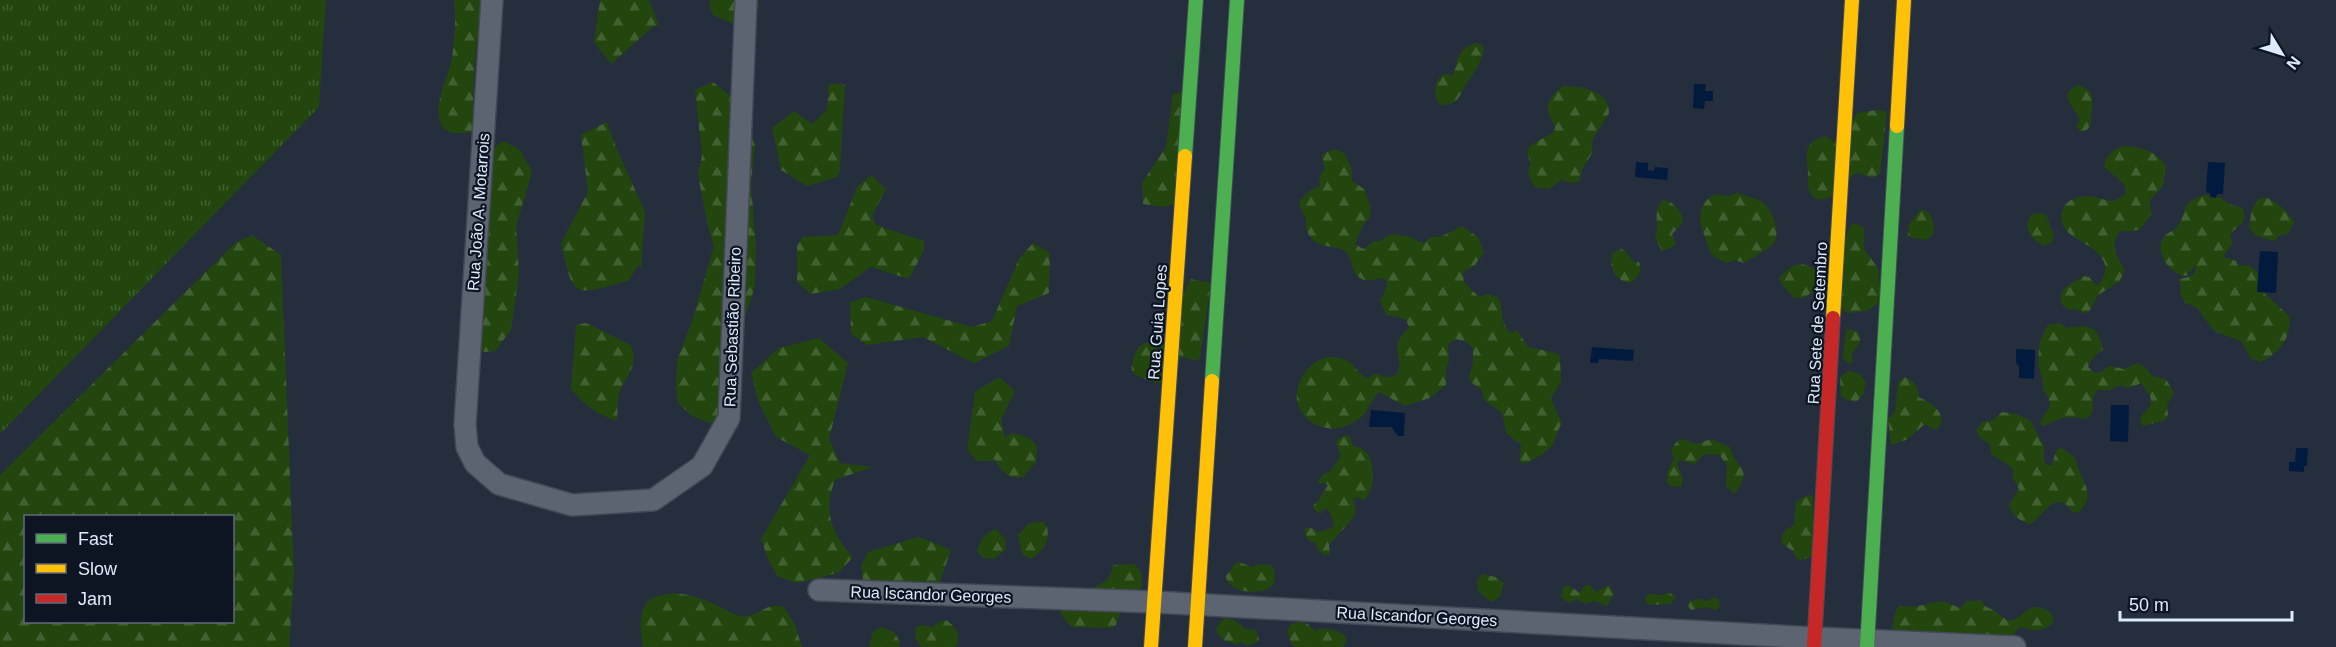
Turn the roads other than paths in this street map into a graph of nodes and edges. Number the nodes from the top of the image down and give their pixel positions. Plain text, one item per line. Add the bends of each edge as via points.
1 (492, 0) edge
2 (746, 0) edge
3 (1196, 0) edge
4 (1237, 0) edge
5 (1852, 0) edge
6 (1904, 0) edge
7 (465, 424) joint
8 (819, 590) dead end
9 (1154, 602) junction
10 (1197, 605) junction
11 (1815, 643) edge
12 (1867, 643) edge
13 (1151, 647) edge
14 (1194, 647) edge
15 (2015, 647) edge

1 - 7 street, Rua João A. Motarrois
2 - 7 street, Rua Sebastião Ribeiro via 729,418 702,466 653,500 572,505 499,484 475,464
3 - 9 main road, Rua Guia Lopes
4 - 10 main road
5 - 11 main road, Rua Sete de Setembro
6 - 12 main road
8 - 9 street, Rua Iscandor Georges
9 - 10 street, Rua Iscandor Georges
9 - 13 main road, Rua Guia Lopes
10 - 11 street, Rua Iscandor Georges
10 - 14 main road
11 - 12 street, Rua Iscandor Georges
12 - 15 street, Rua Iscandor Georges

